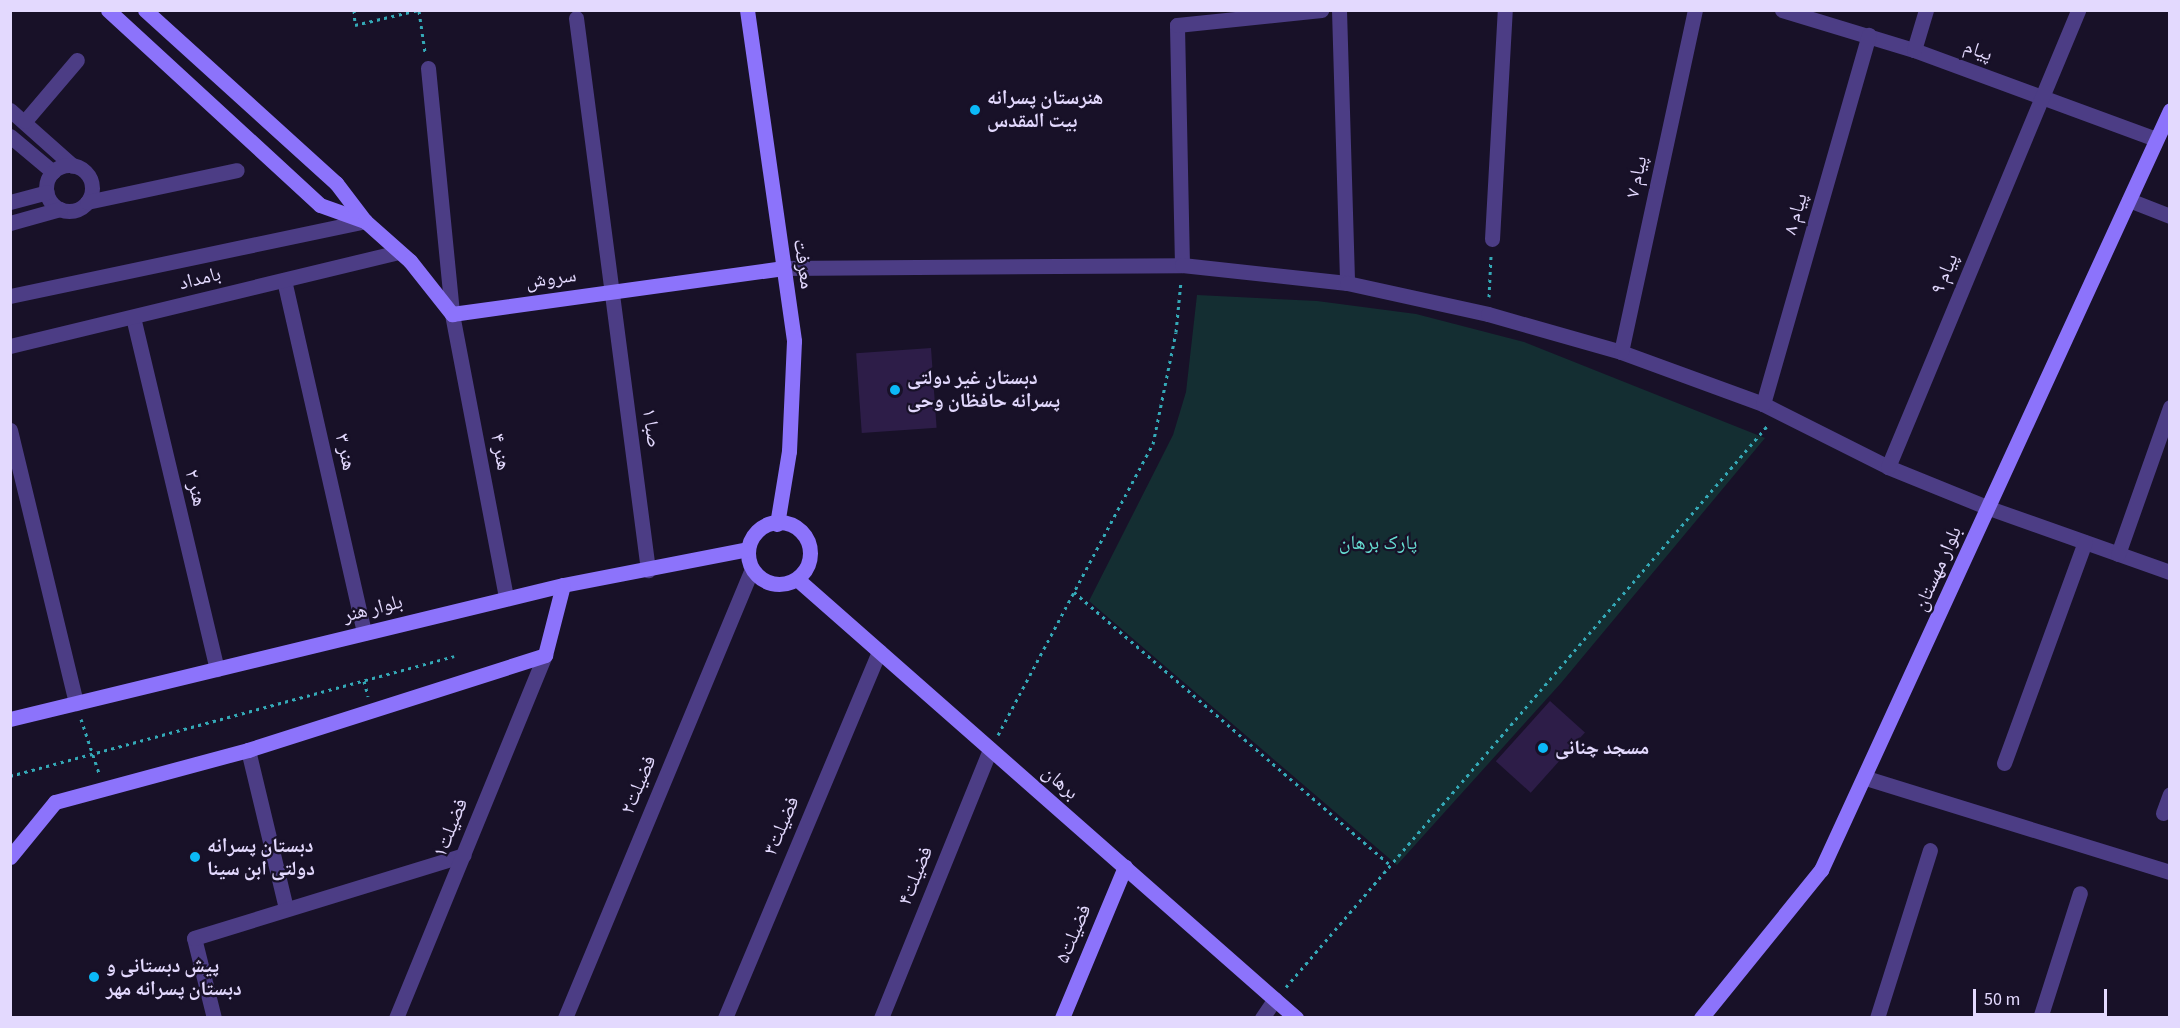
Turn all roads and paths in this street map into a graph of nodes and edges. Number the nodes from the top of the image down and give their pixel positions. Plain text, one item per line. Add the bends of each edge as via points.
1 (108, 10) edge
2 (145, 10) edge
3 (354, 10) edge
4 (418, 10) edge
5 (747, 10) edge
6 (1321, 10) edge
7 (1339, 10) edge
8 (1505, 10) edge
9 (1695, 10) edge
10 (1782, 10) edge
11 (1926, 10) edge
12 (2078, 10) edge
13 (576, 18) dead end
14 (1869, 35) junction
15 (1914, 50) junction
16 (77, 60) dead end
17 (428, 68) joint
18 (2042, 97) junction
19 (10, 110) edge
20 (2169, 110) edge
21 (25, 121) junction
22 (10, 136) edge
23 (2156, 139) junction
24 (74, 166) junction
25 (237, 170) dead end
26 (53, 172) junction
27 (47, 192) junction
28 (2129, 200) junction
29 (10, 202) edge
30 (87, 202) junction
31 (60, 209) junction
32 (2169, 216) edge
33 (365, 221) junction
34 (10, 223) edge
35 (1492, 239) joint
36 (399, 252) junction
37 (1182, 265) junction
38 (782, 268) junction
39 (284, 280) junction
40 (1347, 283) junction
41 (613, 291) junction
42 (10, 296) edge
43 (452, 314) junction
44 (1488, 314) junction
45 (132, 317) junction
46 (10, 346) edge
47 (1621, 352) junction
48 (1762, 404) junction
49 (2169, 407) edge
50 (1778, 412) junction
51 (10, 430) edge
52 (1888, 467) junction
53 (1989, 508) junction
54 (777, 524) junction
55 (2085, 542) junction
56 (748, 549) junction
57 (2118, 554) junction
58 (752, 569) junction
59 (648, 570) junction
60 (2169, 572) edge
61 (797, 579) junction
62 (562, 585) junction
63 (1074, 592) junction
64 (506, 598) junction
65 (364, 633) junction
66 (879, 651) junction
67 (545, 655) junction
68 (454, 656) dead end
69 (217, 669) junction
70 (76, 703) junction
71 (10, 719) edge
72 (990, 749) junction
73 (248, 750) junction
74 (94, 754) junction
75 (2004, 763) dead end
76 (10, 776) edge
77 (1866, 778) junction
78 (103, 789) junction
79 (2169, 794) edge
80 (2163, 813) dead end
81 (1930, 850) dead end
82 (463, 855) junction
83 (10, 856) edge
84 (1390, 865) junction
85 (1125, 867) junction
86 (2169, 872) edge
87 (2080, 893) dead end
88 (286, 908) junction
89 (1275, 999) junction
90 (214, 1017) edge
91 (396, 1017) edge
92 (566, 1017) edge
93 (725, 1017) edge
94 (881, 1017) edge
95 (1062, 1017) edge
96 (1262, 1017) edge
97 (1296, 1017) edge
98 (1701, 1017) edge
99 (1876, 1017) edge
100 (2040, 1017) edge

1 - 33 street via 320,205
2 - 33 street via 336,183
3 - 4 path via 356,25
4 - 17 path
5 - 38 street, معرفت
6 - 37 street via 1177,25
7 - 40 street
8 - 35 street
9 - 47 street, پیام ۷
10 - 14 street, پیام
11 - 15 street
12 - 18 street, پیام ۹
13 - 41 street, صبا ۱
14 - 15 street, پیام
14 - 48 street, پیام ۸
15 - 18 street, پیام
16 - 21 street
17 - 43 street, هنر ۴
18 - 23 street, پیام
18 - 52 street, پیام ۹
19 - 21 street
20 - 23 street, بلوار مهستان
21 - 24 street
22 - 26 street
23 - 28 street, بلوار مهستان
24 - 26 street
24 - 30 street via 90,180
25 - 30 street
26 - 27 street
27 - 29 street
27 - 31 street
28 - 32 street
28 - 53 street, بلوار مهستان
30 - 31 street via 75,210
31 - 34 street
33 - 36 street
33 - 42 street, بامداد
35 - 44 path
36 - 39 street, بامداد
36 - 43 street
37 - 38 street
37 - 40 street
37 - 63 path via 1176,332 1153,444
38 - 41 street, سروش
38 - 54 street, معرفت via 794,341 789,451
39 - 45 street, بامداد
39 - 65 street, هنر ۳
40 - 44 street
41 - 43 street, سروش
41 - 59 street, صبا ۱
43 - 64 street, هنر ۴
44 - 47 street
45 - 46 street, بامداد
45 - 69 street, هنر ۲
47 - 48 street
48 - 50 street
49 - 57 street
50 - 52 street
50 - 84 path
51 - 70 street
52 - 53 street
53 - 55 street
53 - 77 street, بلوار مهستان
54 - 56 street via 755,533
54 - 61 street via 796,526 809,543 809,563
55 - 57 street
55 - 75 street
56 - 58 street
56 - 59 street, بلوار هنر
57 - 60 street
58 - 61 street via 767,583
58 - 92 street, فضیلت۲
59 - 62 street, بلوار هنر
61 - 66 street, برهان
62 - 64 street, بلوار هنر
62 - 67 street
63 - 72 path
63 - 84 path
64 - 65 street, بلوار هنر
65 - 69 street, بلوار هنر
66 - 72 street, برهان
66 - 93 street, فضیلت۳
67 - 73 street
67 - 82 street, فضیلت۱
68 - 74 path
69 - 70 street, بلوار هنر
70 - 71 street, بلوار هنر
70 - 74 path
72 - 85 street, برهان
72 - 94 street, فضیلت۴
73 - 78 street
73 - 88 street
74 - 76 path
74 - 78 path
77 - 86 street
77 - 98 street, بلوار مهستان via 1821,870
78 - 83 street via 55,802
79 - 80 street
81 - 99 street
82 - 88 street
82 - 91 street, فضیلت۱
84 - 89 path
85 - 89 street, برهان
85 - 95 street, فضیلت۵
87 - 100 street
88 - 90 street via 194,938
89 - 96 street
89 - 97 street, برهان

